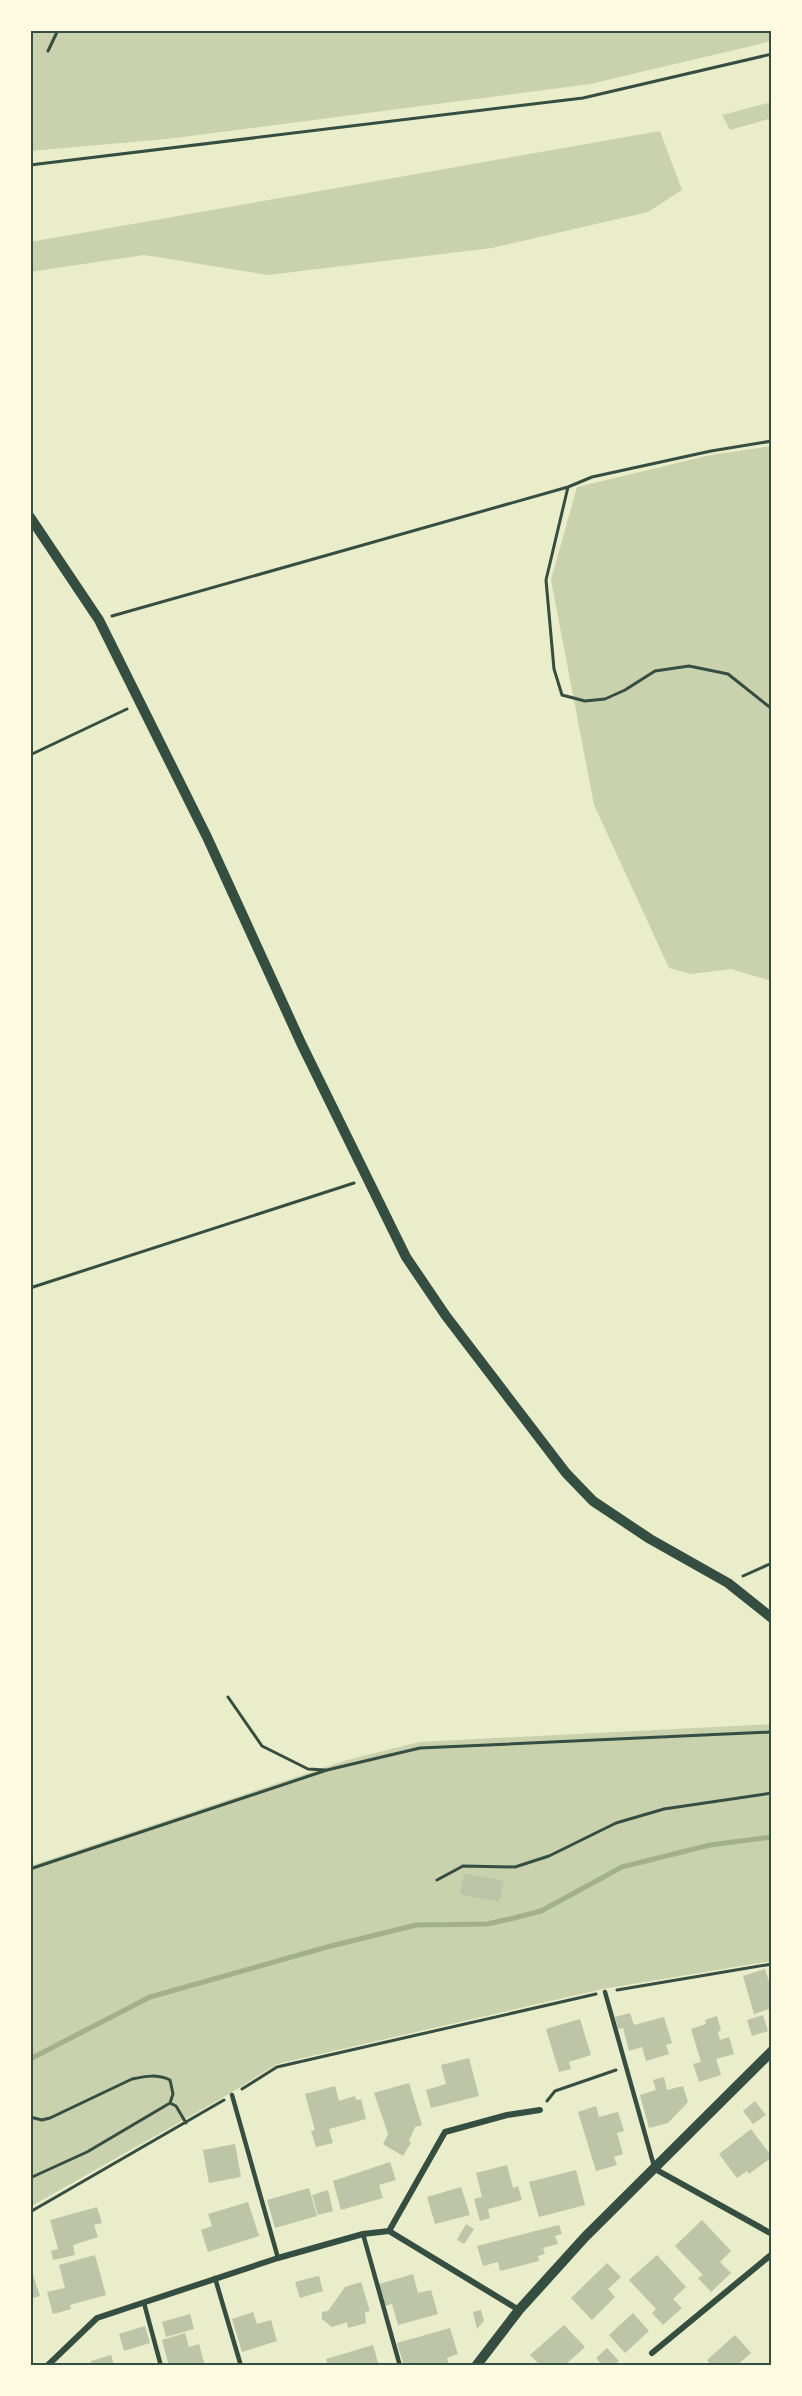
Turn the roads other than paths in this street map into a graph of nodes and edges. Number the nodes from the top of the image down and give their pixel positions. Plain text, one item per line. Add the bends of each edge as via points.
1 (30, 517) edge
2 (772, 1618) edge
3 (605, 1992) road end
4 (772, 2051) edge
5 (231, 2095) road end
6 (540, 2110) road end
7 (655, 2169) junction
8 (389, 2231) junction
9 (363, 2234) junction
10 (772, 2234) edge
11 (772, 2254) edge
12 (278, 2258) junction
13 (215, 2278) junction
14 (144, 2303) junction
15 (519, 2310) junction
16 (652, 2353) dead end
17 (47, 2366) edge
18 (161, 2366) edge
19 (241, 2366) edge
20 (400, 2366) edge
21 (476, 2366) edge

1 - 2 street via 99,620 207,837 301,1043 406,1257 566,1473 593,1501 728,1583
3 - 7 lane
4 - 7 street
5 - 12 lane
6 - 8 street via 445,2132
7 - 10 street
7 - 15 street via 585,2237
8 - 9 street
8 - 15 street
9 - 12 street
9 - 20 lane
11 - 16 street
12 - 13 street
13 - 14 street
13 - 19 lane
14 - 17 street via 97,2318
14 - 18 lane
15 - 21 street

